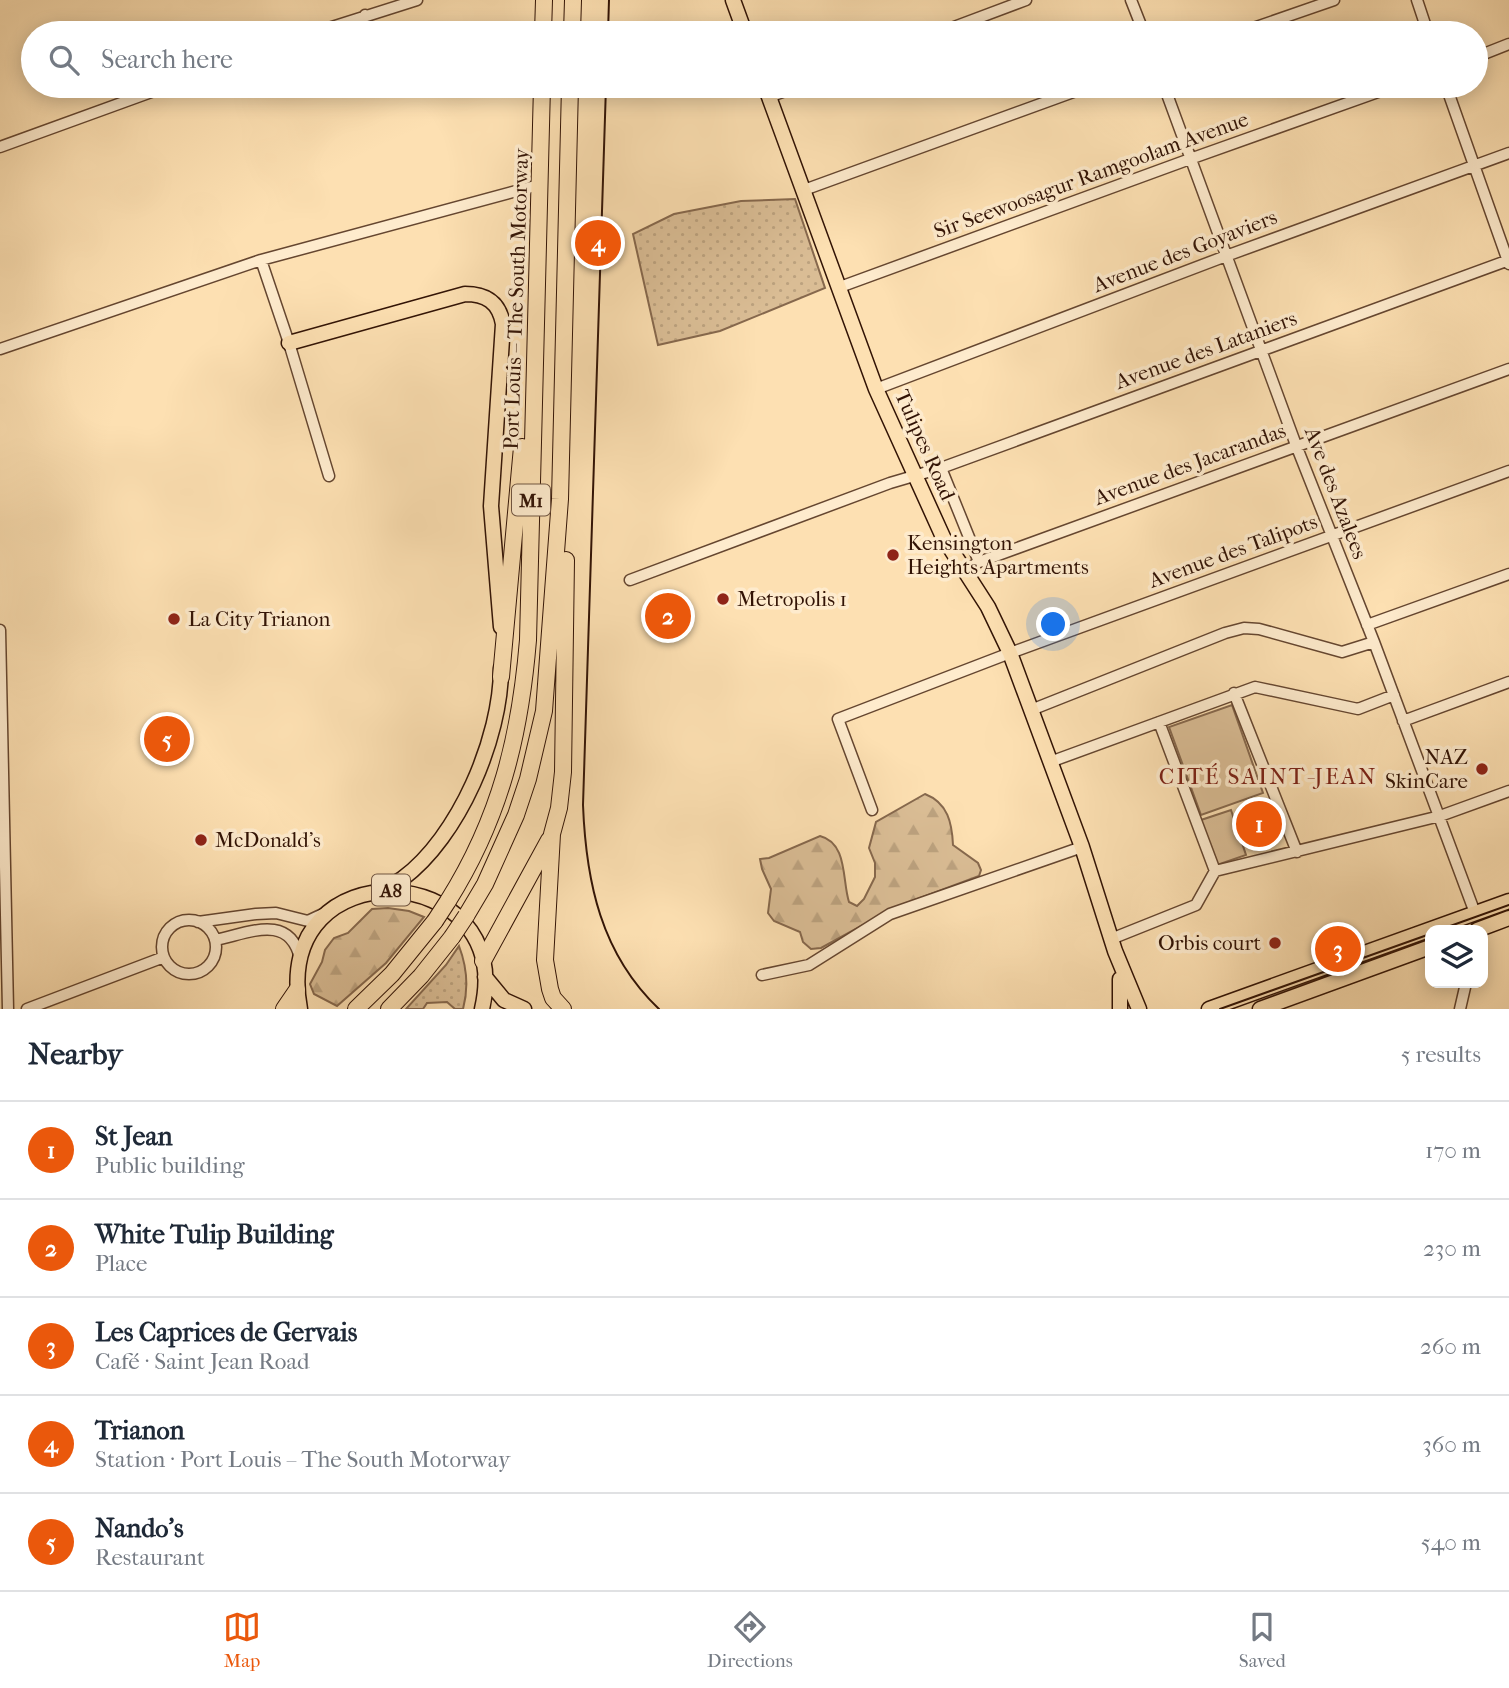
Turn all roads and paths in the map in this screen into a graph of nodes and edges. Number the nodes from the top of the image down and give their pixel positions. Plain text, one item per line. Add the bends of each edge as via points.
1 (416, 0) edge
2 (544, 0) edge
3 (573, 0) edge
4 (733, 0) edge
5 (1026, 0) edge
6 (1131, 0) edge
7 (1334, 0) edge
8 (1417, 0) edge
9 (365, 16) junction
10 (350, 21) edge
11 (364, 21) edge
12 (543, 21) edge
13 (572, 21) edge
14 (741, 21) edge
15 (970, 21) edge
16 (1139, 21) edge
17 (1274, 21) edge
18 (1424, 21) edge
19 (1509, 44) edge
20 (1488, 52) edge
21 (136, 98) edge
22 (542, 98) edge
23 (570, 98) edge
24 (770, 98) edge
25 (1057, 98) edge
26 (1168, 98) edge
27 (1361, 98) edge
28 (1450, 98) edge
29 (0, 147) edge
30 (1509, 153) edge
31 (1190, 159) junction
32 (1474, 166) junction
33 (535, 186) dead end
34 (804, 190) junction
35 (1226, 256) junction
36 (261, 260) junction
37 (1508, 261) edge
38 (840, 288) junction
39 (289, 343) junction
40 (0, 349) edge
41 (1261, 349) junction
42 (534, 359) junction
43 (1509, 369) edge
44 (876, 389) junction
45 (1297, 445) junction
46 (941, 468) junction
47 (1509, 471) edge
48 (329, 476) dead end
49 (915, 476) junction
50 (560, 499) junction
51 (1332, 535) junction
52 (979, 562) junction
53 (964, 571) junction
54 (1509, 574) edge
55 (630, 580) dead end
56 (1367, 625) junction
57 (0, 630) edge
58 (1374, 642) junction
59 (1010, 653) junction
60 (501, 677) junction
61 (1509, 682) edge
62 (1234, 693) junction
63 (1394, 695) junction
64 (1031, 710) junction
65 (1403, 721) junction
66 (1159, 722) junction
67 (1049, 762) junction
68 (1509, 791) edge
69 (872, 810) dead end
70 (1440, 816) junction
71 (552, 834) junction
72 (1082, 847) junction
73 (1297, 852) junction
74 (1215, 871) junction
75 (377, 890) junction
76 (1509, 901) edge
77 (331, 910) junction
78 (1475, 913) junction
79 (1509, 918) edge
80 (198, 922) junction
81 (1488, 926) edge
82 (215, 940) junction
83 (1113, 945) junction
84 (1425, 949) edge
85 (164, 957) junction
86 (300, 958) junction
87 (484, 969) junction
88 (762, 975) dead end
89 (1465, 988) edge
90 (297, 990) junction
91 (8, 1009) edge
92 (27, 1009) edge
93 (284, 1009) edge
94 (300, 1009) edge
95 (356, 1009) edge
96 (389, 1009) edge
97 (482, 1009) edge
98 (524, 1009) edge
99 (563, 1009) edge
100 (1120, 1009) edge
101 (1139, 1009) edge
102 (1209, 1009) edge
103 (1260, 1009) edge
104 (1460, 1009) edge

1 - 9 street
2 - 12 highway
3 - 13 highway
4 - 14 main road
5 - 15 street
6 - 16 street
7 - 17 street
8 - 18 street
9 - 10 street
9 - 11 street
19 - 20 street
21 - 29 street
22 - 42 highway, Port Louis – The South Motorway / M1
23 - 50 highway, M1
24 - 34 main road, Tulipes Road
25 - 34 street
26 - 31 street, Ave des Azalees
27 - 31 street, Sir Seewoosagur Ramgoolam Avenue
28 - 32 street
30 - 32 street, Avenue des Goyaviers
31 - 35 street, Ave des Azalees
31 - 38 street, Sir Seewoosagur Ramgoolam Avenue
32 - 35 street, Avenue des Goyaviers
32 - 37 street
33 - 36 street
34 - 38 main road, Tulipes Road
35 - 41 street, Ave des Azalees
35 - 44 street, Avenue des Goyaviers
36 - 39 street
36 - 40 street
37 - 41 street, Avenue des Lataniers
38 - 44 main road, Tulipes Road
39 - 48 street
39 - 60 main road via 465,294 492,300 501,313 491,506
41 - 45 street, Ave des Azalees
41 - 46 street, Avenue des Lataniers
42 - 60 highway via 527,374
42 - 95 highway, Port Louis – The South Motorway / M1, bridge via 528,640 516,737 496,806 449,901 392,974
43 - 45 street, Avenue des Jacarandas
44 - 49 main road, Tulipes Road
45 - 51 street, Ave des Azalees
45 - 52 street, Avenue des Jacarandas
46 - 49 street, Avenue des Lataniers
46 - 52 street
47 - 51 street, Avenue des Talipots
49 - 53 main road, Tulipes Road
49 - 55 street, Avenue des Lataniers
50 - 71 highway via 566,556 563,772
50 - 96 highway, M1, bridge via 544,711 520,803 503,848 466,916 421,976
51 - 56 street, Ave des Azalees
51 - 59 street, Avenue des Talipots
52 - 53 street, Avenue des Jacarandas
53 - 59 main road, Tulipes Road
54 - 56 street
56 - 58 street, Ave des Azalees
57 - 91 street
58 - 63 street, Ave des Azalees
58 - 64 street via 1342,652 1244,628
59 - 64 main road, Tulipes Road
59 - 69 street, Avenue des Talipots via 838,719
60 - 75 main road via 492,733 458,813 416,867
61 - 65 street
62 - 63 street via 1255,687 1358,709
62 - 66 street
62 - 73 street
63 - 65 street, Ave des Azalees
64 - 67 main road, Tulipes Road
65 - 70 street, Ave des Azalees
66 - 67 street
66 - 74 street
67 - 72 main road, Tulipes Road
68 - 70 street
70 - 73 street
70 - 78 street, Ave des Azalees
71 - 87 highway
71 - 99 highway via 545,960 553,998
72 - 83 main road, Tulipes Road
72 - 88 street via 890,914 809,965
73 - 74 street
74 - 83 street via 1196,905
75 - 77 main road, A8
75 - 87 main road, A8 via 423,895 443,905 474,939
76 - 78 main road
77 - 80 street via 308,921 276,913
77 - 86 main road, A8 via 312,932
78 - 102 main road
79 - 81 main road
80 - 82 street
80 - 85 street via 179,922 169,930 163,943
82 - 85 street via 210,964 197,973 181,973
82 - 86 street via 277,929 297,945
83 - 100 main road
83 - 101 main road, Tulipes Road
84 - 103 main road
85 - 92 street
86 - 90 main road, A8
87 - 97 main road
87 - 98 main road, A8 via 504,1000
89 - 104 street
90 - 93 highway
90 - 94 main road, A8

